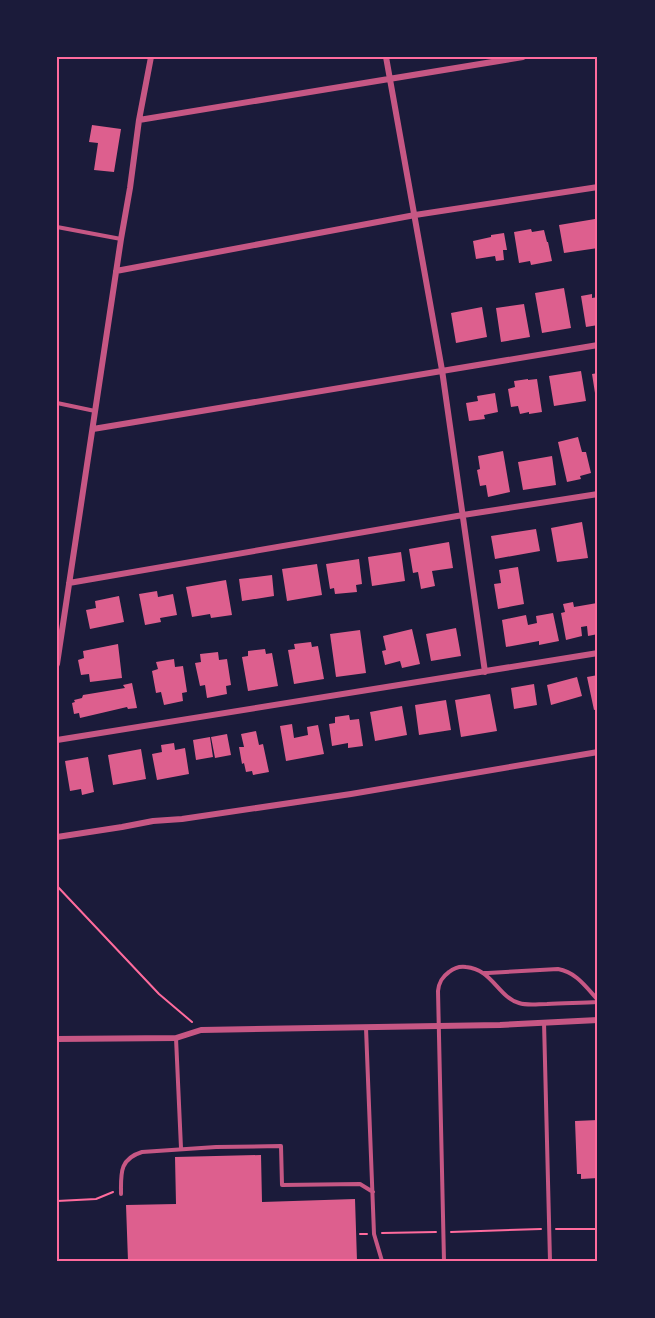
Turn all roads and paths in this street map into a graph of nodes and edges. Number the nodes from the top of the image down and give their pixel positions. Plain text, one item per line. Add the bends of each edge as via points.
1 (151, 57) edge
2 (386, 57) edge
3 (524, 57) edge
4 (390, 78) junction
5 (139, 120) junction
6 (598, 187) edge
7 (415, 215) junction
8 (57, 227) edge
9 (121, 239) junction
10 (116, 271) junction
11 (598, 345) edge
12 (442, 370) junction
13 (57, 404) edge
14 (95, 411) junction
15 (93, 429) junction
16 (598, 494) edge
17 (463, 515) junction
18 (69, 583) junction
19 (598, 653) edge
20 (57, 664) edge
21 (485, 672) junction
22 (57, 740) edge
23 (598, 752) edge
24 (57, 837) edge
25 (57, 886) edge
26 (484, 972) junction
27 (598, 1001) edge
28 (598, 1020) edge
29 (544, 1022) junction
30 (440, 1026) junction
31 (366, 1027) junction
32 (201, 1030) junction
33 (176, 1038) junction
34 (57, 1039) edge
35 (181, 1148) junction
36 (121, 1186) junction
37 (373, 1192) junction
38 (121, 1194) dead end
39 (57, 1201) edge
40 (549, 1229) junction
41 (598, 1229) edge
42 (444, 1232) junction
43 (360, 1234) dead end
44 (374, 1234) junction
45 (382, 1261) edge
46 (444, 1261) edge
47 (550, 1261) edge

1 - 5 street
2 - 4 street
3 - 4 street
4 - 5 street
4 - 7 street
5 - 9 street
6 - 7 street
7 - 10 street
7 - 12 street
8 - 9 lane
9 - 10 street
10 - 14 street
11 - 12 street
12 - 15 street
12 - 17 street
13 - 14 lane
14 - 15 street
15 - 18 street
16 - 17 street
17 - 18 street
17 - 21 street
18 - 20 street
19 - 21 street
21 - 22 street
23 - 24 street via 351,794
25 - 32 path via 159,994
26 - 27 lane via 518,1003
26 - 27 lane via 563,970 575,975
26 - 30 lane via 457,967 445,974 438,985
28 - 29 street
29 - 30 street
29 - 40 lane
30 - 31 street
30 - 42 lane
31 - 32 street
31 - 37 lane
32 - 33 street
33 - 34 street
33 - 35 lane
35 - 36 lane via 135,1154 123,1166
35 - 37 lane via 281,1146 282,1185 360,1184
36 - 38 lane
36 - 39 path via 96,1199
37 - 44 lane
40 - 41 path
40 - 42 path
40 - 47 lane
42 - 44 path
42 - 46 lane
43 - 44 path
44 - 45 lane

